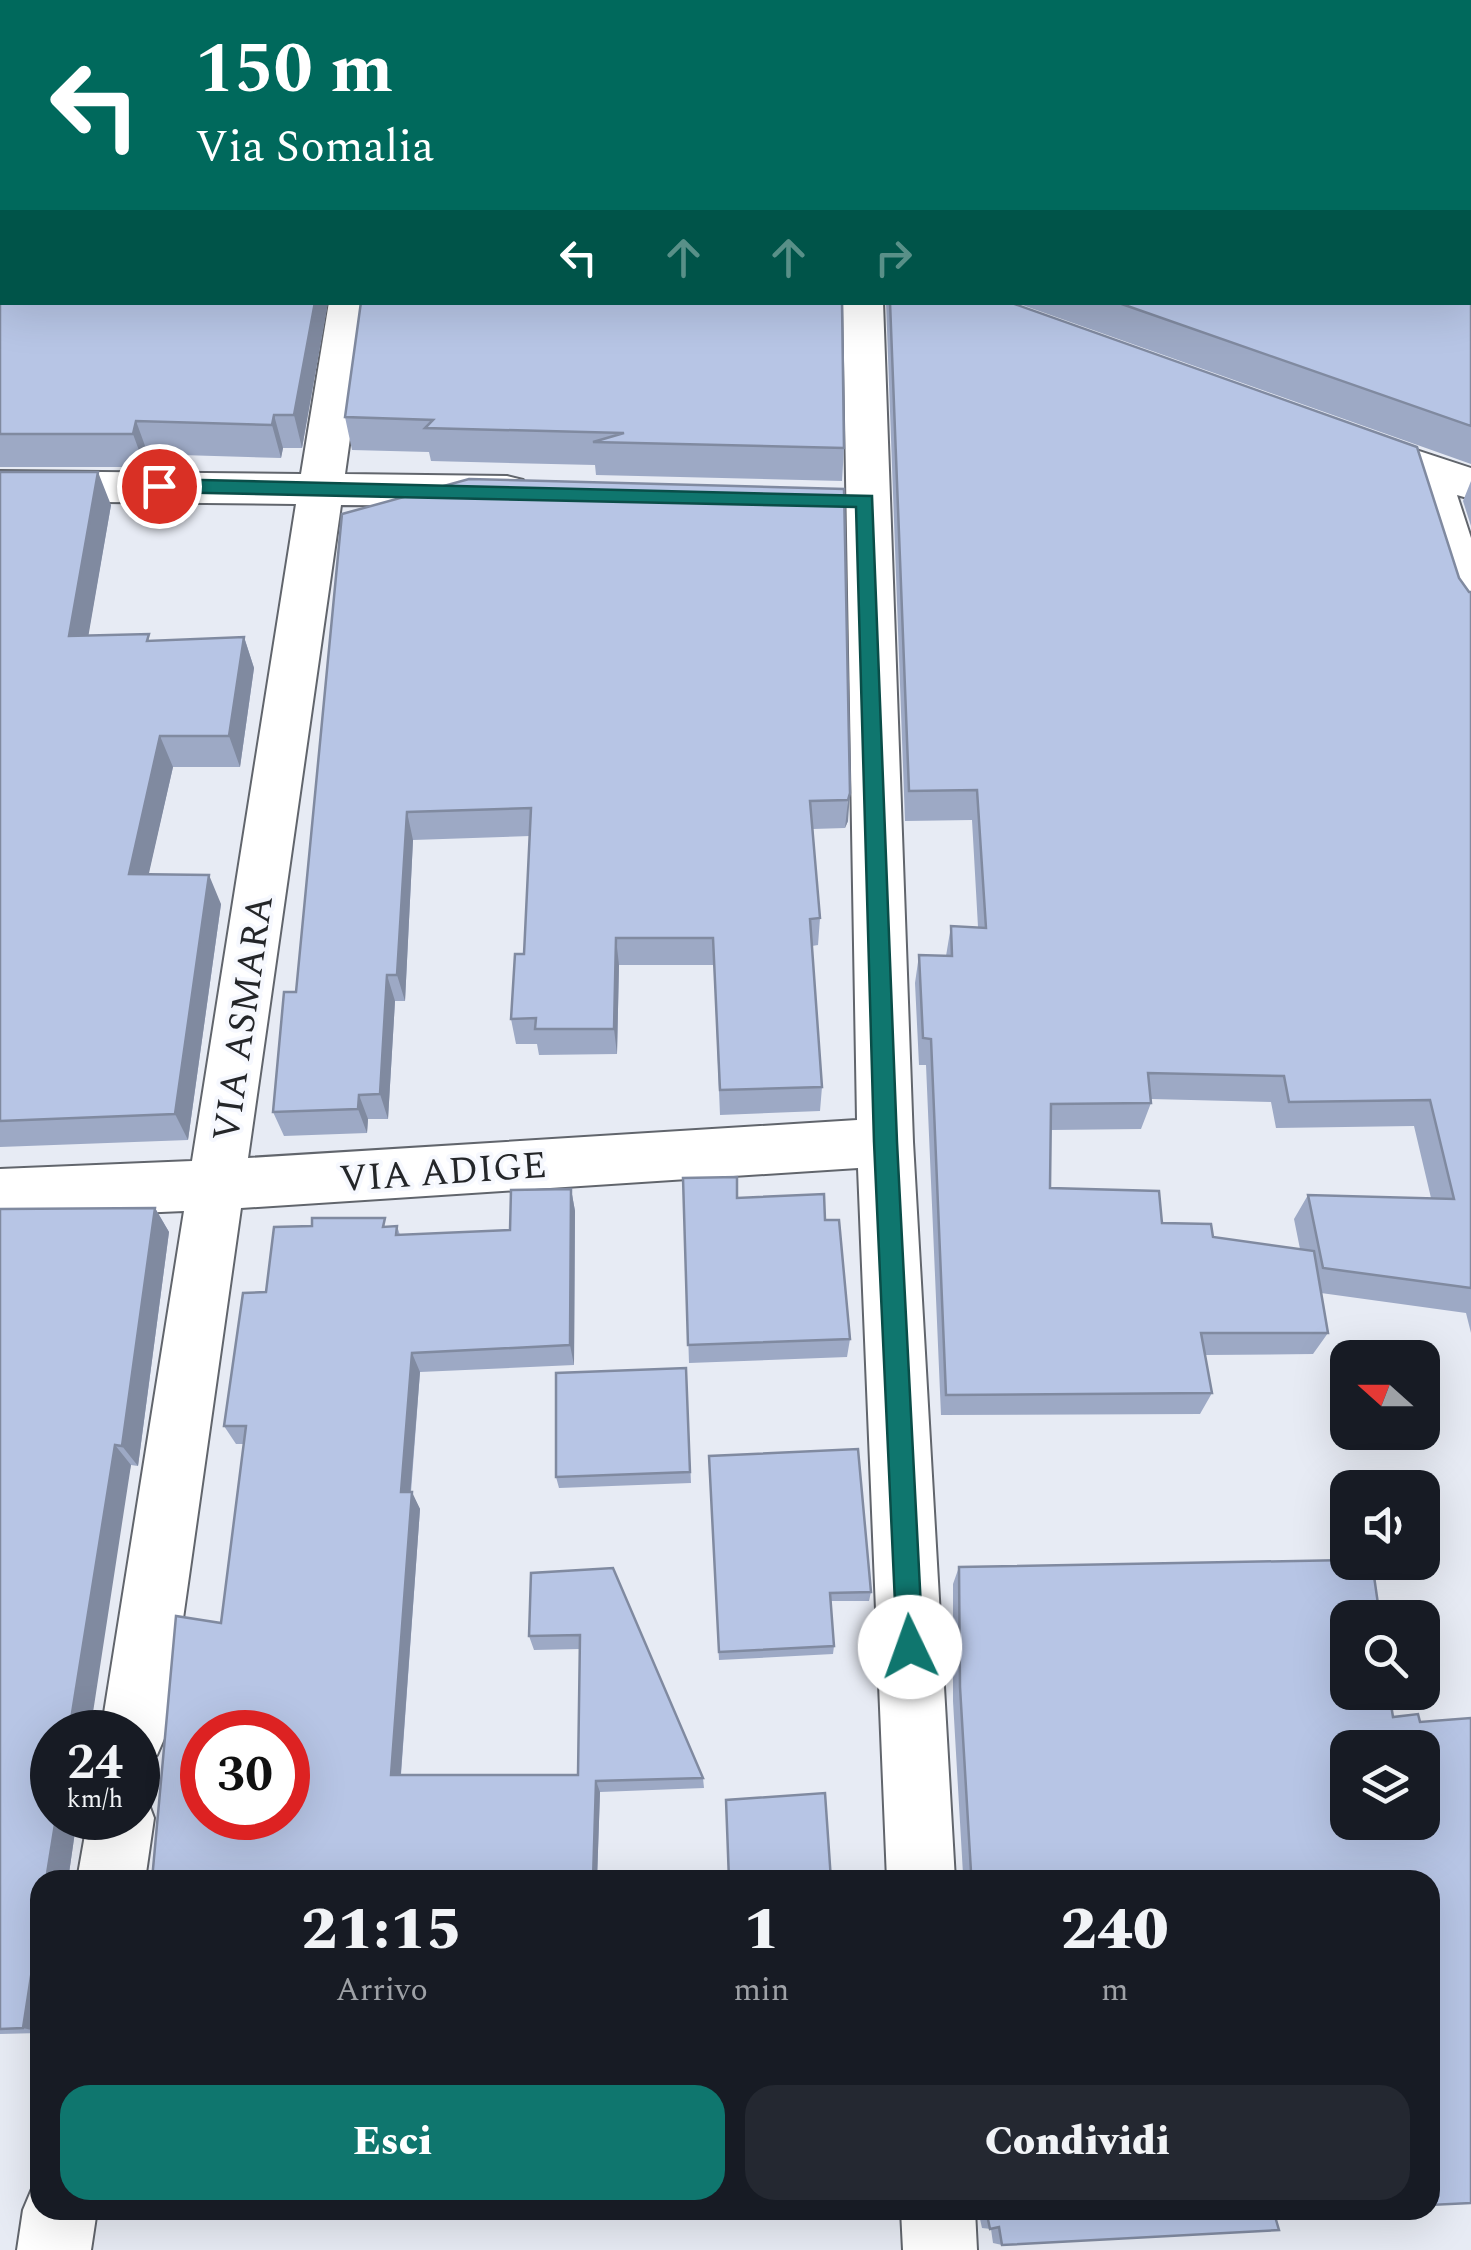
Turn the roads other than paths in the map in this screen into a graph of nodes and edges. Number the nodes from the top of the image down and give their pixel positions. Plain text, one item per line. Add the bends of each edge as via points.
1 (348, 305) edge
2 (863, 305) edge
3 (1315, 430) edge
4 (1427, 471) junction
5 (1471, 484) edge
6 (0, 486) edge
7 (318, 486) junction
8 (552, 492) edge
9 (1471, 608) edge
10 (885, 1142) junction
11 (218, 1185) junction
12 (0, 1194) edge
13 (137, 1710) edge
14 (117, 1840) edge
15 (113, 1870) edge
16 (921, 1870) edge
17 (58, 2220) edge
18 (938, 2220) edge
19 (54, 2250) edge
20 (940, 2250) edge

1 - 7 street, VIA ASMARA
2 - 10 street via 846,500
3 - 4 street
4 - 5 street
4 - 9 street
6 - 7 street
7 - 8 street
7 - 11 street, VIA ASMARA
10 - 11 street, VIA ADIGE
10 - 16 street
11 - 12 street, VIA ADIGE
11 - 13 street, VIA ASMARA
14 - 15 street
17 - 19 street
18 - 20 street

